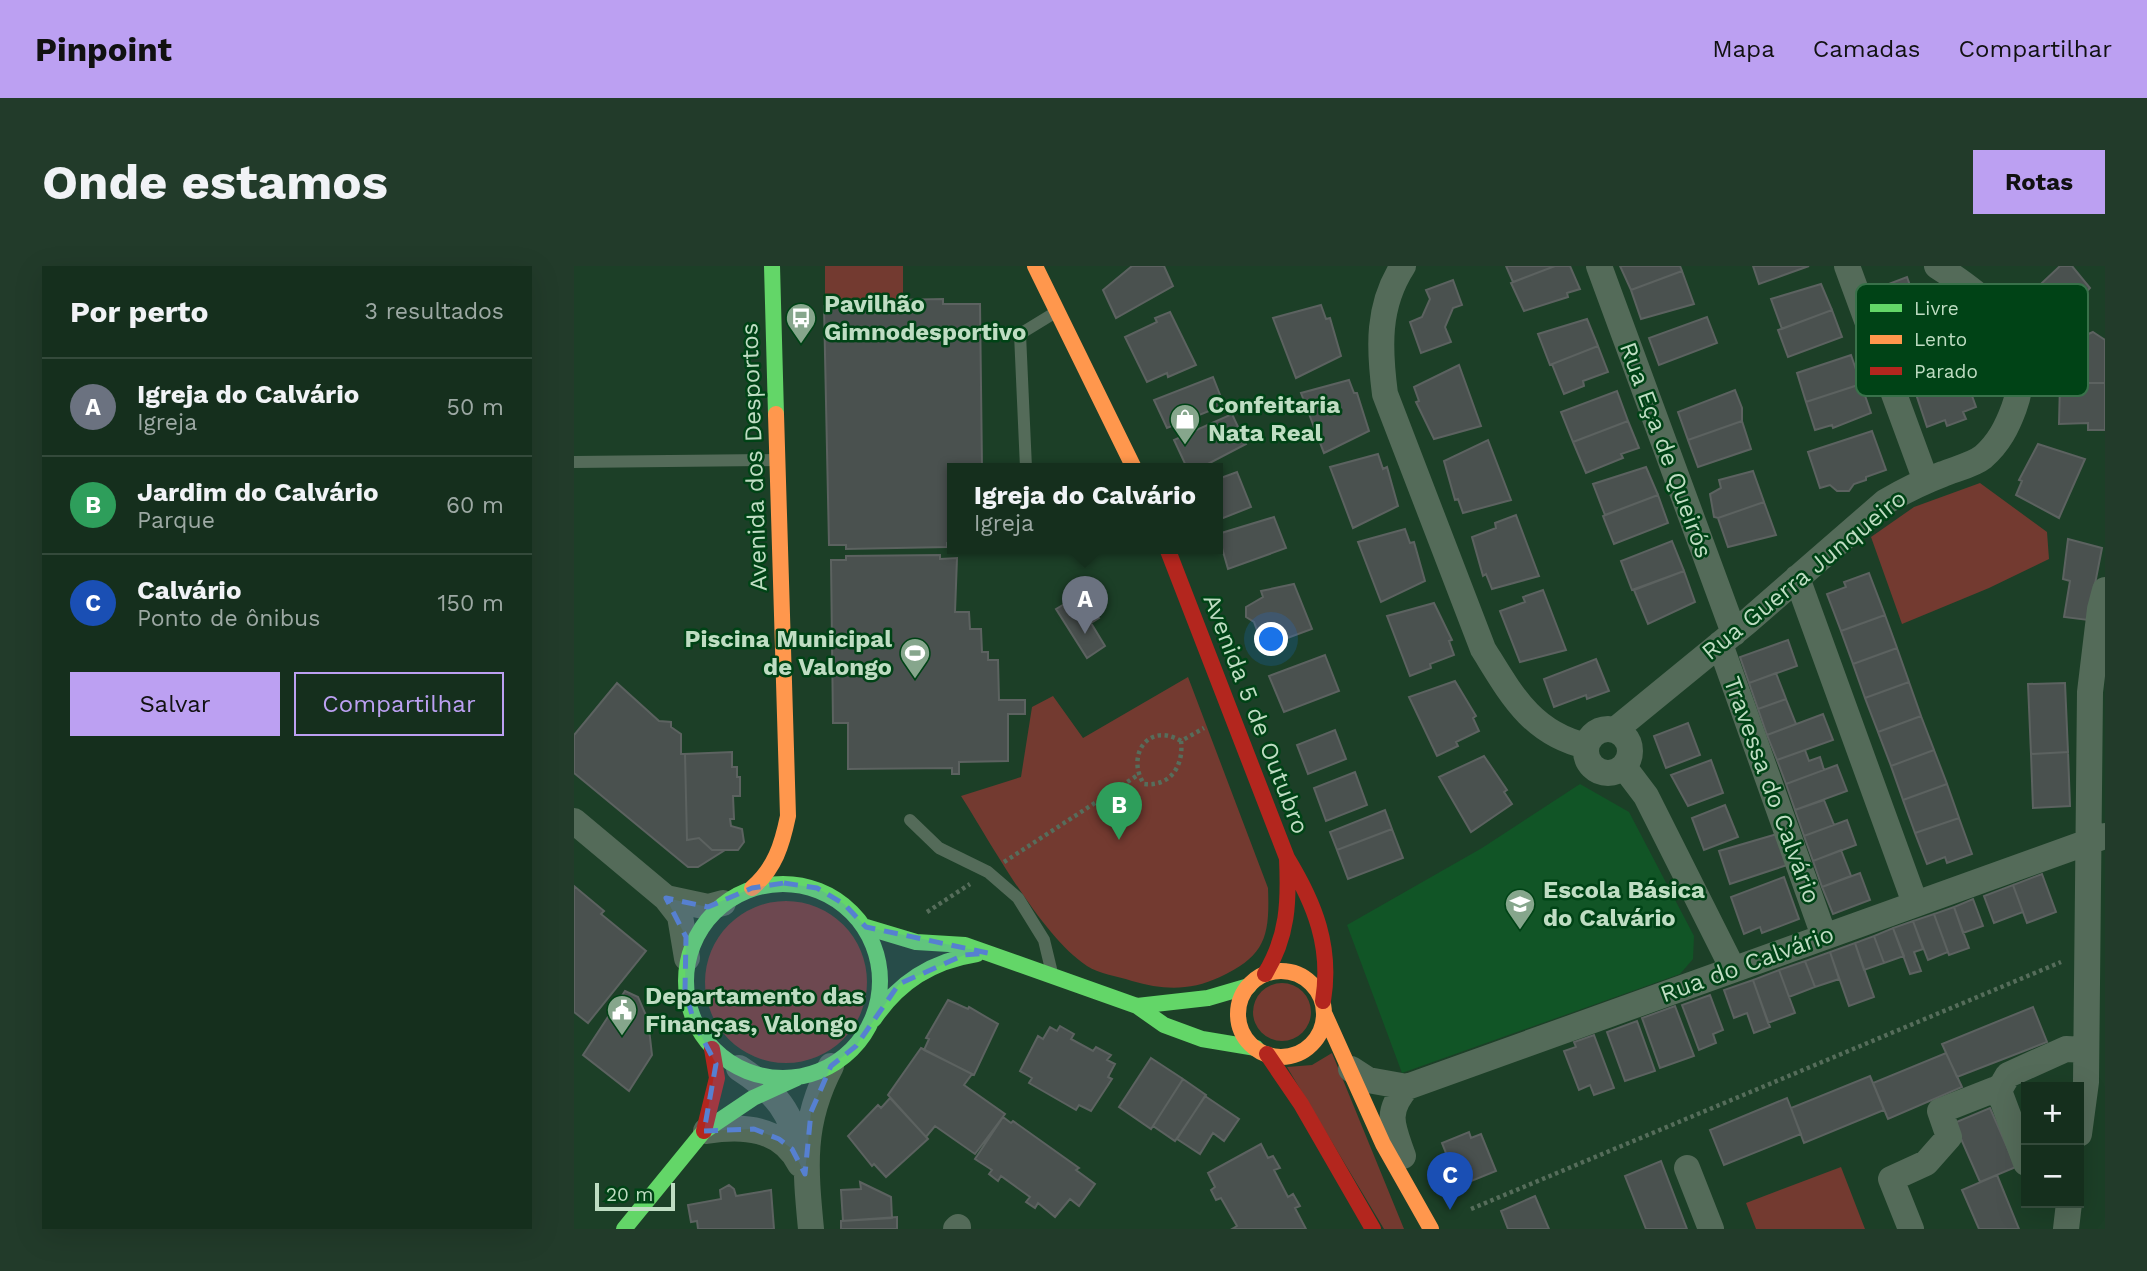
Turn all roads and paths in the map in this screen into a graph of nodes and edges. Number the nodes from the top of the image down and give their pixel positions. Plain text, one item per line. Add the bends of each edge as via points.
1 (772, 266) edge
2 (1035, 266) edge
3 (1403, 266) edge
4 (1599, 266) edge
5 (1847, 266) edge
6 (1937, 266) edge
7 (1963, 284) edge
8 (1856, 290) edge
9 (1059, 310) junction
10 (1895, 396) edge
11 (2018, 396) edge
12 (776, 460) junction
13 (574, 462) edge
14 (1127, 462) edge
15 (1026, 463) edge
16 (1926, 481) junction
17 (1169, 554) edge
18 (1797, 578) junction
19 (2105, 590) edge
20 (1727, 639) junction
21 (1208, 726) dead end
22 (1615, 730) junction
23 (1181, 741) junction
24 (1586, 746) junction
25 (1625, 767) junction
26 (1138, 775) junction
27 (788, 816) junction
28 (910, 820) dead end
29 (574, 821) edge
30 (2096, 839) edge
31 (800, 845) dead end
32 (1287, 858) junction
33 (818, 872) dead end
34 (988, 872) junction
35 (752, 887) junction
36 (666, 898) junction
37 (723, 903) junction
38 (844, 904) junction
39 (1915, 904) junction
40 (925, 913) dead end
41 (866, 928) junction
42 (1825, 936) junction
43 (2086, 952) junction
44 (988, 953) junction
45 (687, 958) junction
46 (1733, 969) junction
47 (1265, 974) junction
48 (1053, 976) junction
49 (1249, 986) junction
50 (1137, 1006) junction
51 (1324, 1008) junction
52 (873, 1019) junction
53 (712, 1049) junction
54 (2086, 1050) junction
55 (1262, 1051) junction
56 (831, 1066) junction
57 (739, 1068) junction
58 (1351, 1069) junction
59 (801, 1077) junction
60 (2095, 1083) edge
61 (1407, 1087) junction
62 (1998, 1088) junction
63 (770, 1090) junction
64 (2084, 1118) edge
65 (704, 1131) junction
66 (2021, 1150) edge
67 (1687, 1168) dead end
68 (805, 1174) junction
69 (1420, 1202) junction
70 (2068, 1208) edge
71 (1471, 1209) dead end
72 (624, 1229) edge
73 (811, 1229) edge
74 (1373, 1229) edge
75 (1431, 1229) edge
76 (1711, 1229) edge
77 (1912, 1229) edge
78 (2066, 1229) edge

1 - 12 street, Avenida dos Desportos
2 - 9 street
3 - 24 street via 1391,285 1380,325 1380,359 1390,407 1483,649 1537,725 1561,740
4 - 20 street, Rua Eça de Queirós
5 - 8 street
6 - 7 street, Rua Guerra Junqueiro
9 - 14 street
9 - 15 lane via 1020,334
10 - 16 street
11 - 16 street, Rua Guerra Junqueiro via 2005,433 1981,458
12 - 13 lane
12 - 27 street, Avenida dos Desportos
16 - 18 street, Rua Guerra Junqueiro via 1885,502
17 - 32 street, Avenida 5 de Outubro
18 - 20 street, Rua Guerra Junqueiro
18 - 39 street
19 - 30 street via 2090,692
20 - 22 street, Rua Guerra Junqueiro
20 - 42 street, Travessa do Calvário
21 - 23 path
22 - 24 street via 1594,734
22 - 25 street via 1630,745
23 - 26 path via 1152,735 1140,753
23 - 26 path via 1182,753 1169,780 1144,784
24 - 25 street via 1587,760 1597,771 1611,774
25 - 46 street via 1646,796
26 - 34 path
27 - 31 street, Avenida dos Desportos
27 - 35 street, Avenida dos Desportos via 769,874
28 - 34 lane via 939,848
29 - 36 street
30 - 39 street, Rua do Calvário
30 - 43 street
32 - 47 street, Avenida 5 de Outubro via 1287,930
32 - 51 street, Avenida 5 de Outubro via 1311,895 1324,934 1328,980
33 - 38 street
34 - 40 path
34 - 48 lane via 1018,898 1044,940
35 - 37 street
35 - 38 street via 784,883 817,888
36 - 37 street via 708,907
36 - 45 street via 680,916
37 - 45 street via 700,928
38 - 41 street
39 - 42 street, Rua do Calvário
41 - 44 street via 916,942 965,945
41 - 52 street via 878,957 881,988
42 - 46 street, Rua do Calvário
43 - 54 street
43 - 71 path
44 - 48 street
44 - 52 street via 943,962 899,984
45 - 53 street via 685,990 694,1022
46 - 61 street, Rua do Calvário
47 - 49 street
47 - 51 street via 1279,971 1306,978
48 - 50 street
49 - 50 street via 1222,997
49 - 55 street via 1238,1020 1243,1034
50 - 55 street via 1164,1025 1202,1039
51 - 55 street via 1315,1041 1304,1051 1291,1056
51 - 58 street
52 - 56 street via 856,1046
53 - 57 street
53 - 65 street via 717,1078
54 - 60 street
54 - 62 street via 2054,1054 2008,1074
55 - 74 street via 1295,1095
56 - 59 street
56 - 68 street via 811,1112
57 - 59 street via 769,1078
57 - 63 street
58 - 61 street via 1368,1080
58 - 69 street via 1383,1145
59 - 63 street
60 - 64 street
61 - 69 street via 1394,1101 1391,1116
62 - 66 street
62 - 77 street via 1940,1111 1949,1137 1927,1163 1891,1179
63 - 65 street
63 - 68 street via 787,1113
65 - 68 street via 754,1129 779,1139 792,1149
65 - 72 street
67 - 76 street
68 - 73 street
69 - 75 street
70 - 78 street

